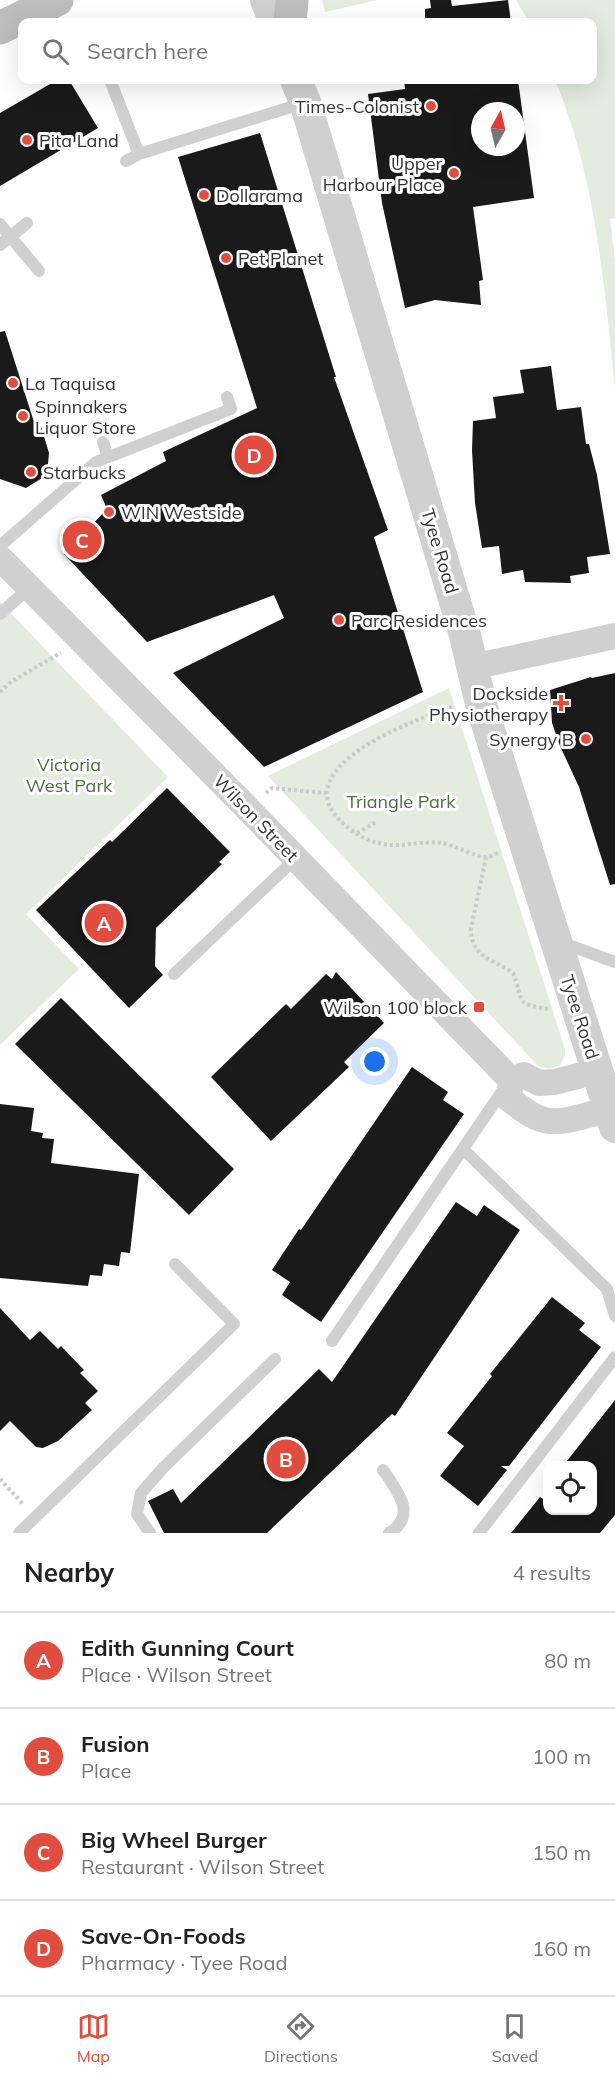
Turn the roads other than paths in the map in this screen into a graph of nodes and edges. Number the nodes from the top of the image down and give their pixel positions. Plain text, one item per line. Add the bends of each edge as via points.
1 (57, 0) edge
2 (266, 0) edge
3 (292, 0) edge
4 (20, 18) edge
5 (273, 18) edge
6 (290, 18) edge
7 (18, 19) edge
8 (0, 28) edge
9 (112, 84) edge
10 (301, 91) edge
11 (140, 154) junction
12 (126, 161) dead end
13 (27, 223) dead end
14 (0, 224) edge
15 (10, 236) junction
16 (0, 245) edge
17 (39, 271) dead end
18 (227, 397) dead end
19 (103, 442) dead end
20 (108, 457) junction
21 (0, 546) edge
22 (0, 558) edge
23 (29, 588) junction
24 (0, 614) edge
25 (615, 636) edge
26 (472, 667) junction
27 (295, 859) junction
28 (556, 940) junction
29 (615, 962) edge
30 (174, 974) dead end
31 (597, 1071) junction
32 (511, 1080) junction
33 (612, 1118) edge
34 (463, 1149) junction
35 (175, 1264) dead end
36 (615, 1316) edge
37 (332, 1341) dead end
38 (615, 1357) edge
39 (275, 1359) dead end
40 (383, 1470) dead end
41 (19, 1533) edge
42 (150, 1533) edge
43 (389, 1533) edge
44 (479, 1533) edge

1 - 4 main road
2 - 5 street
3 - 6 main road
7 - 8 main road
9 - 11 lane
10 - 11 lane
10 - 26 street, Tyee Road
11 - 12 lane
13 - 15 lane
14 - 15 lane
15 - 16 lane
15 - 17 lane
18 - 20 lane via 231,409 167,427
19 - 20 lane
20 - 21 lane via 96,462
22 - 23 street, Wilson Street
23 - 24 lane
23 - 27 street, Wilson Street
25 - 26 street
26 - 28 street, Tyee Road
27 - 30 lane
27 - 32 street, Wilson Street
28 - 29 lane
28 - 31 street, Tyee Road
31 - 32 street via 555,1082 539,1083 524,1075
31 - 33 street, Tyee Road
32 - 33 street, Wilson Street via 509,1099 542,1120
32 - 34 lane
34 - 36 lane via 607,1289
34 - 37 lane
35 - 41 lane via 234,1324
38 - 44 lane
39 - 42 lane via 141,1493 137,1514
40 - 43 lane via 402,1497 404,1513 398,1528

